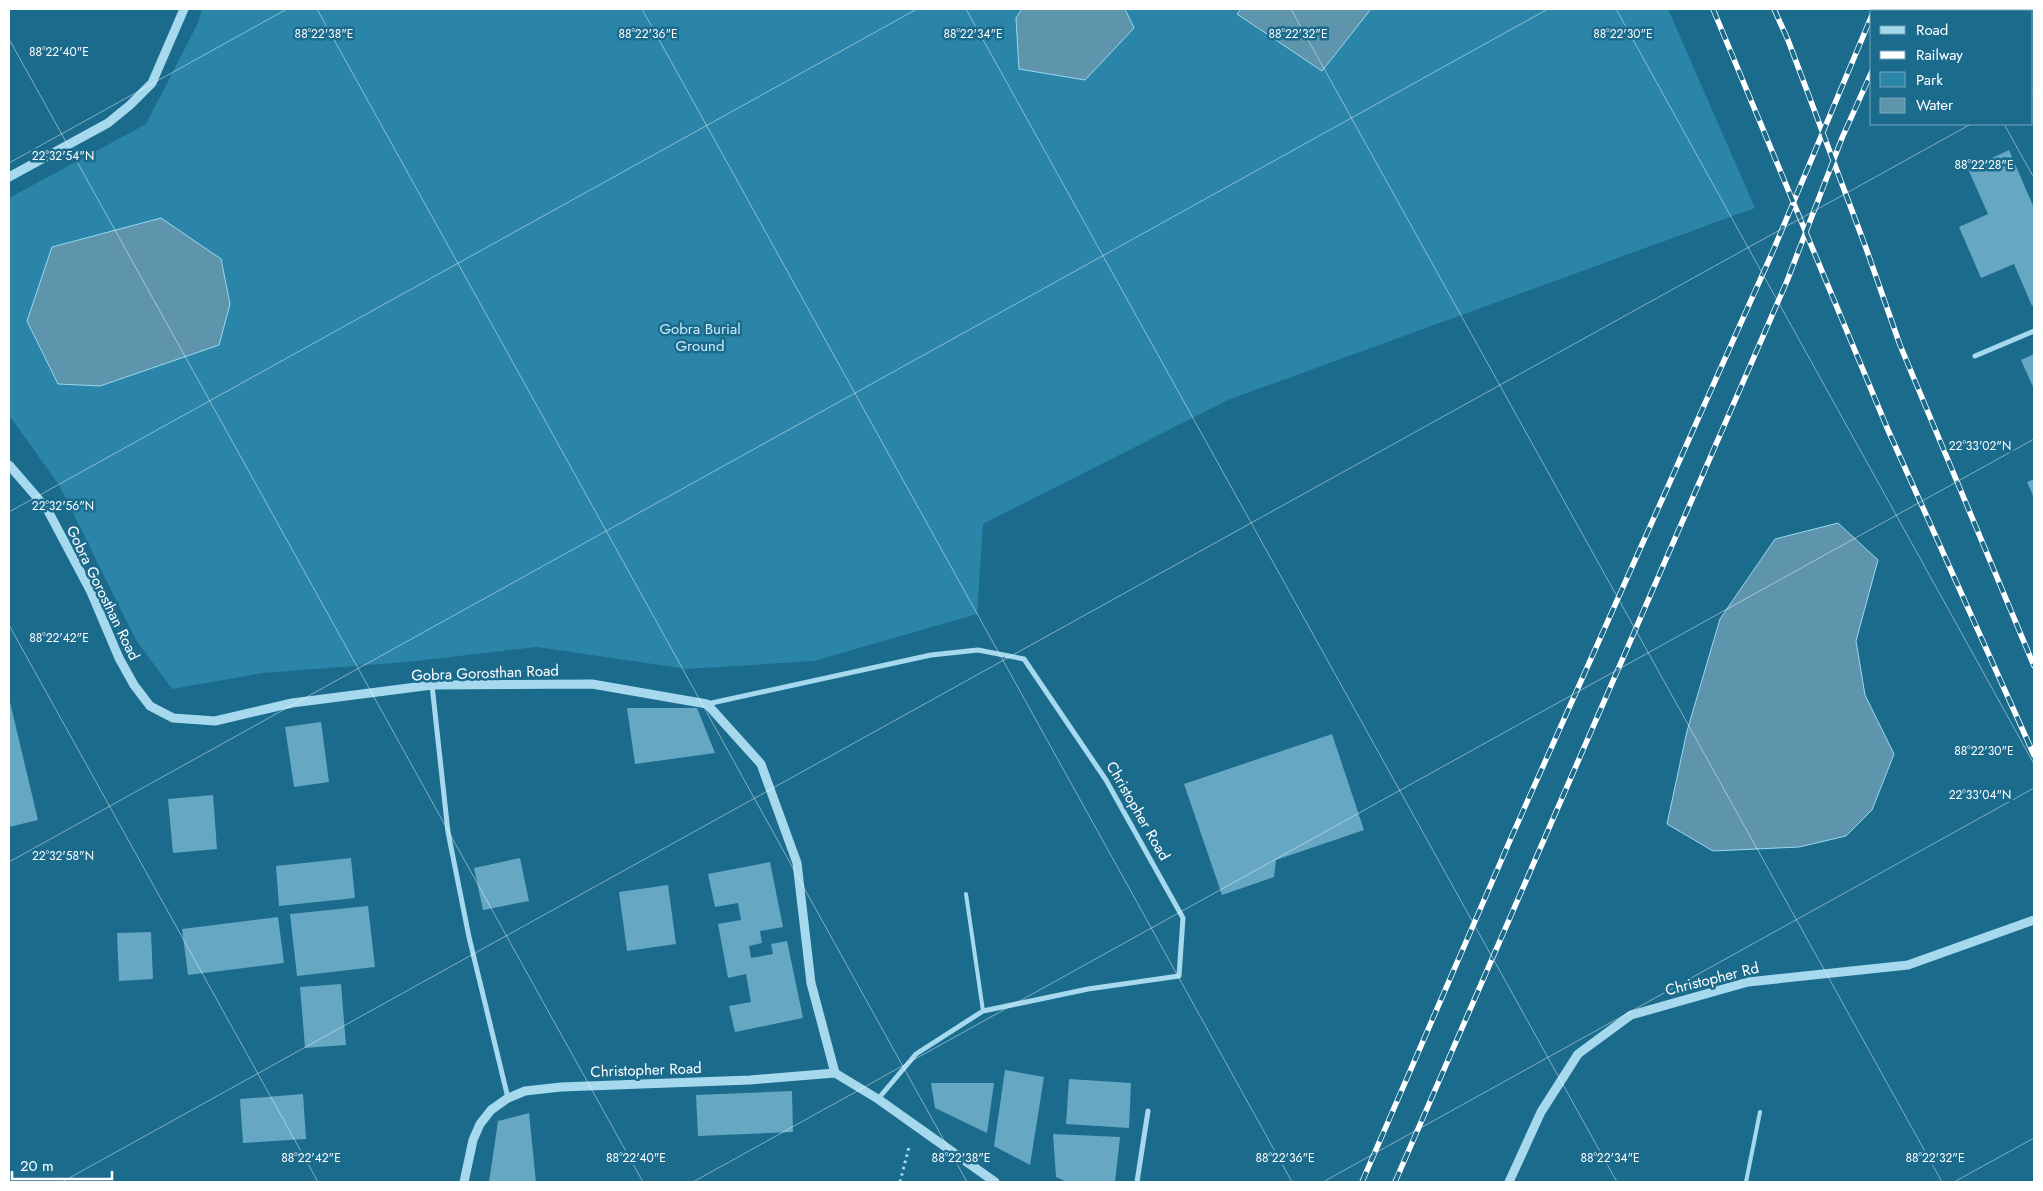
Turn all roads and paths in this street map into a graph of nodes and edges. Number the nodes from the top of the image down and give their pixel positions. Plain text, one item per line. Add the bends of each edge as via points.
1 (184, 9) edge
2 (9, 177) edge
3 (2034, 331) edge
4 (1975, 356) dead end
5 (9, 465) edge
6 (432, 685) junction
7 (707, 704) junction
8 (966, 894) dead end
9 (2034, 920) edge
10 (983, 1011) junction
11 (835, 1073) junction
12 (508, 1098) junction
13 (878, 1099) junction
14 (1148, 1111) dead end
15 (1760, 1112) dead end
16 (915, 1125) junction
17 (464, 1182) edge
18 (900, 1182) edge
19 (995, 1182) edge
20 (1137, 1182) edge
21 (1509, 1182) edge
22 (1746, 1182) edge

1 - 2 street via 152,82 130,105 108,123
3 - 4 street
5 - 6 street, Gobra Gorosthan Road via 47,509 91,592 134,685 150,706 173,718 215,721 292,703
6 - 7 street, Gobra Gorosthan Road via 592,684
6 - 12 street via 448,832 469,937
7 - 10 street, Christopher Road via 931,654 978,650 1024,659 1106,780 1183,918 1179,976 1088,988
7 - 11 street via 762,764 797,863 811,984
8 - 10 lane
9 - 21 street, Christopher Rd via 1908,965 1748,982 1631,1015 1578,1054 1541,1112
10 - 13 street, Christopher Road via 916,1054
11 - 12 street, Christopher Road via 750,1080 561,1087 525,1091
11 - 13 street
12 - 17 street, Christopher Road via 480,1124
13 - 16 street
14 - 20 street
15 - 22 lane
16 - 18 path
16 - 19 street

